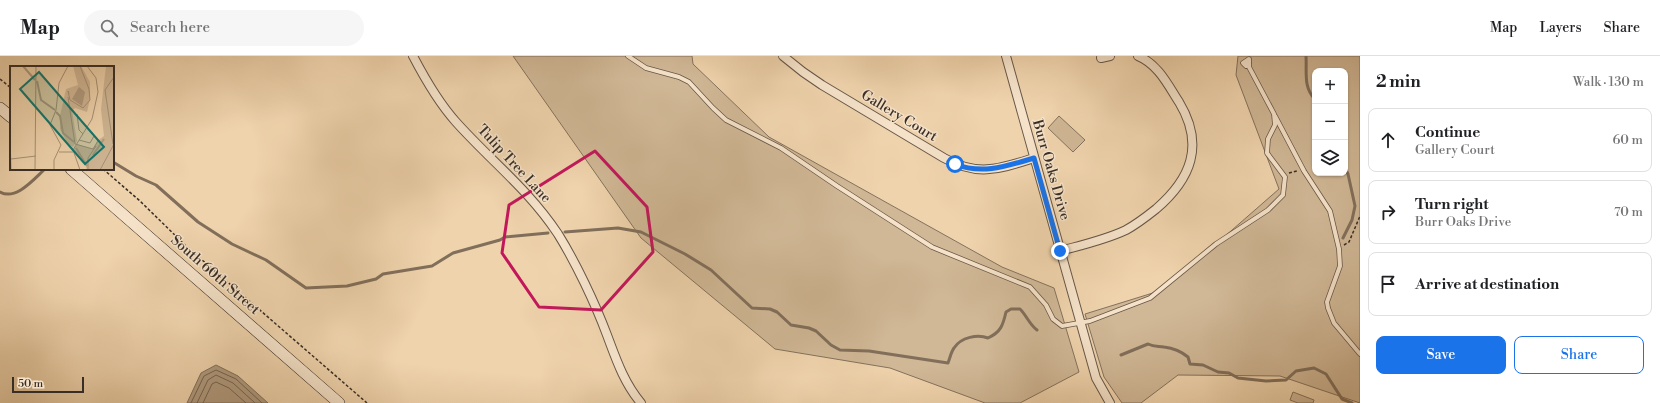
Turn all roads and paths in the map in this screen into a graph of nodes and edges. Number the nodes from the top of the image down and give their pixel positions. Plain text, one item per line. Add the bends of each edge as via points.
1 (413, 56) edge
2 (628, 56) edge
3 (783, 56) edge
4 (1006, 56) edge
5 (1138, 56) edge
6 (1147, 58) edge
7 (1250, 63) dead end
8 (0, 79) edge
9 (10, 87) edge
10 (0, 108) edge
11 (1274, 114) junction
12 (10, 116) edge
13 (1034, 158) junction
14 (1303, 169) junction
15 (72, 170) edge
16 (104, 170) edge
17 (1284, 175) junction
18 (1360, 216) edge
19 (1339, 249) junction
20 (1060, 251) junction
21 (1080, 322) junction
22 (1360, 354) edge
23 (338, 403) edge
24 (367, 403) edge
25 (641, 403) edge
26 (1110, 403) edge

1 - 25 street, Tulip Tree Lane via 439,101 456,122 524,189 558,236 573,260 621,371
2 - 21 lane via 646,68 689,82 726,120 781,148 932,247 1030,287 1046,304 1053,319 1062,326
3 - 13 street, Gallery Court via 822,85 962,167 988,170
4 - 13 street, Burr Oaks Drive
5 - 6 street
6 - 20 street via 1186,114 1193,143 1187,172 1173,193 1139,222 1115,235
7 - 11 lane
8 - 9 path
10 - 12 street
11 - 14 lane
11 - 17 lane via 1275,125 1268,139 1267,153
13 - 20 street, Burr Oaks Drive
14 - 17 path
14 - 19 lane via 1330,211
15 - 23 street, South 60th Street
16 - 24 path via 186,246
17 - 21 lane via 1283,195 1274,205 1216,244 1161,291 1141,303
18 - 19 path via 1349,242
19 - 22 lane via 1340,266 1328,308 1334,323
20 - 21 street, Burr Oaks Drive
21 - 26 street, Burr Oaks Drive via 1096,378

